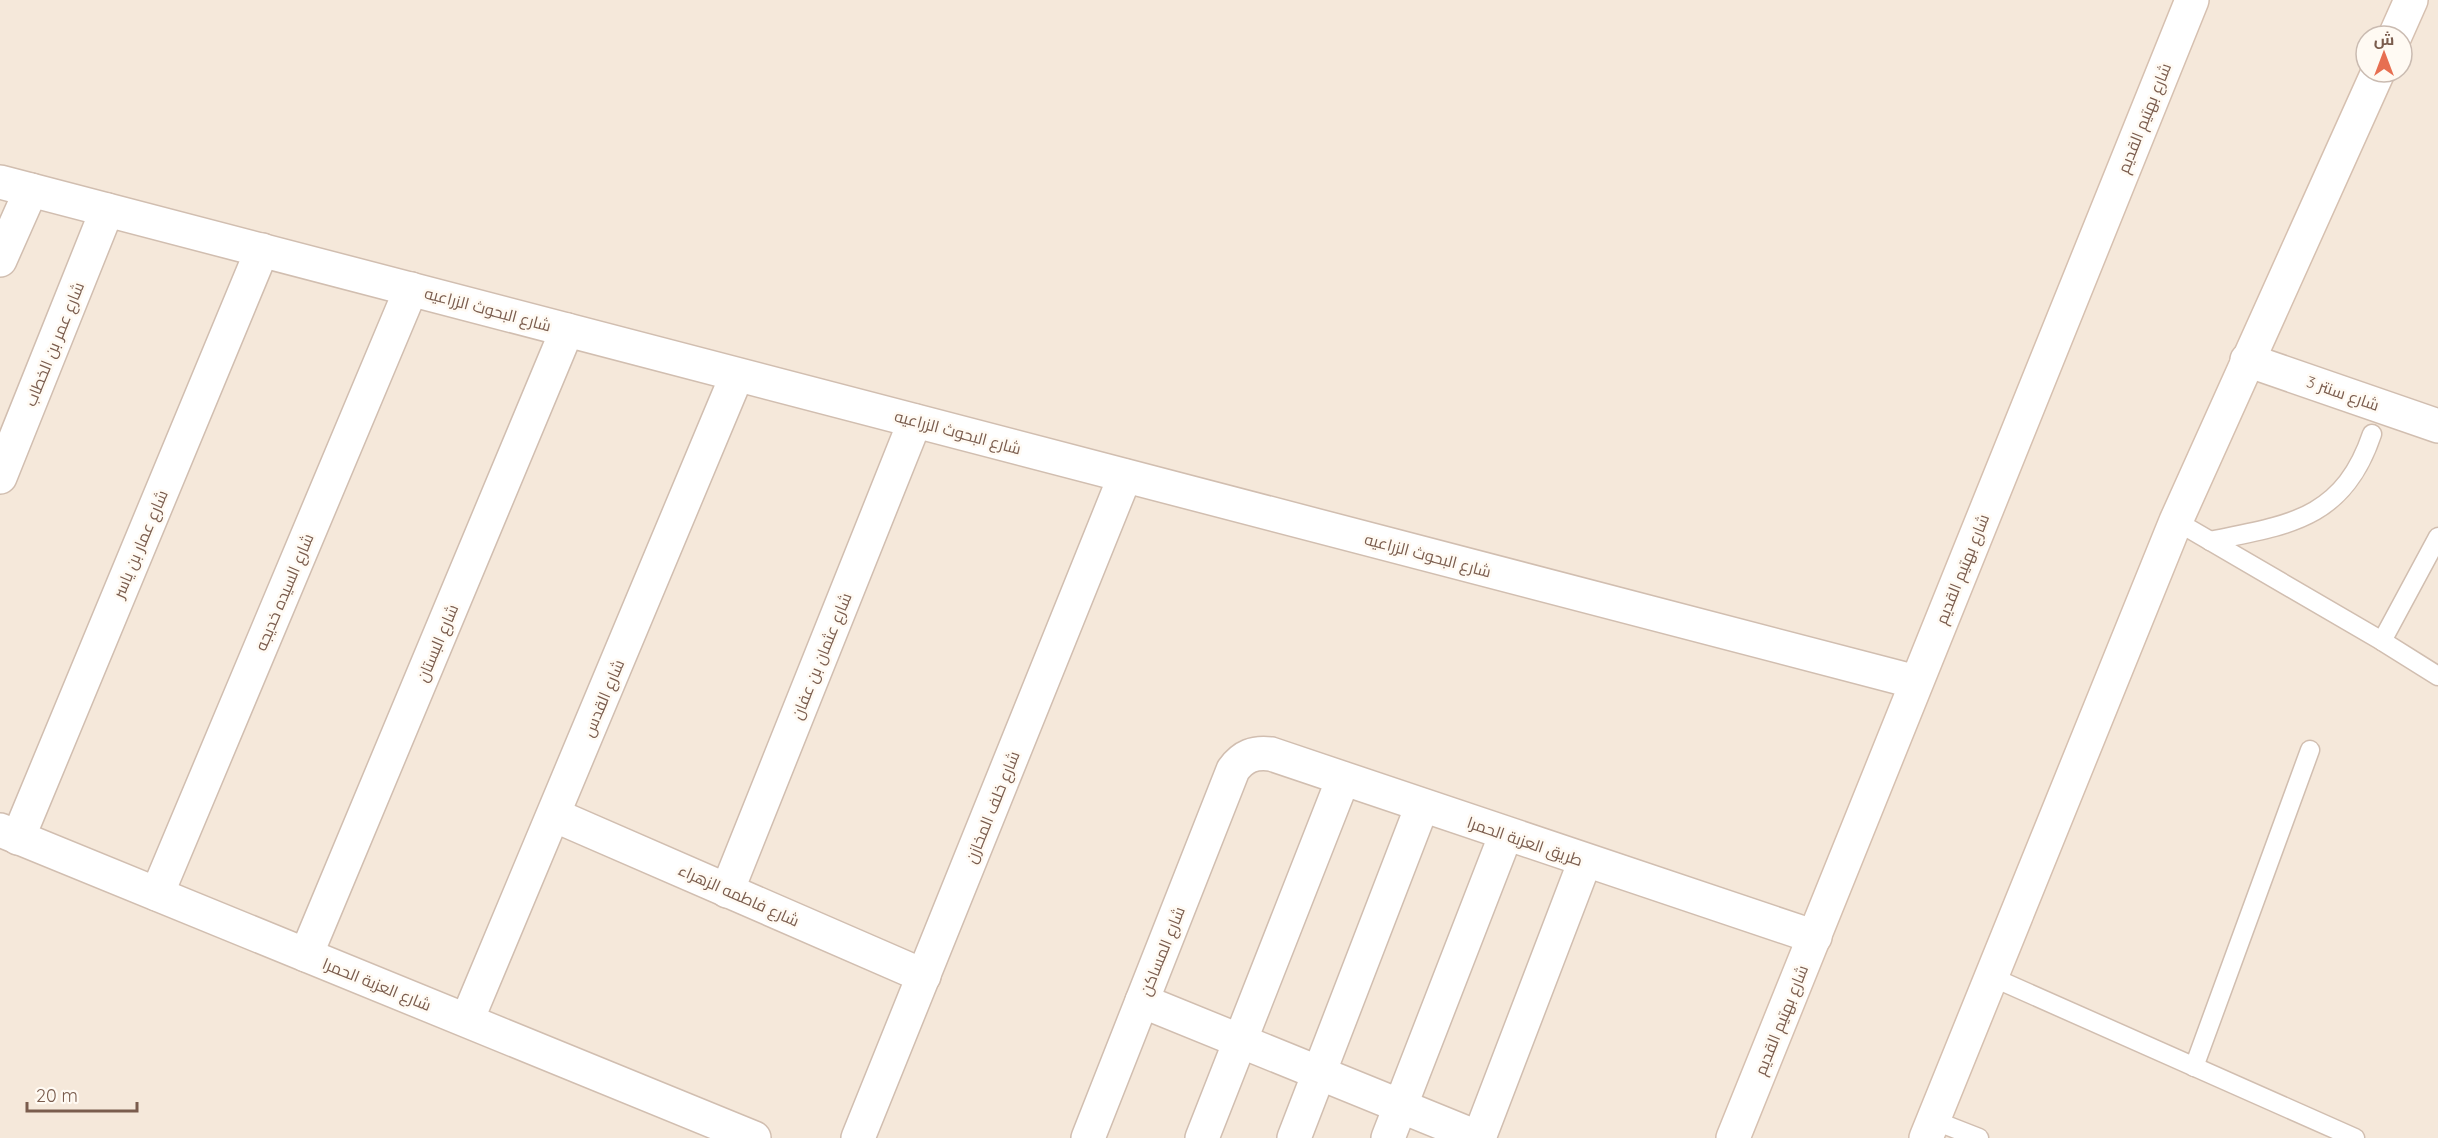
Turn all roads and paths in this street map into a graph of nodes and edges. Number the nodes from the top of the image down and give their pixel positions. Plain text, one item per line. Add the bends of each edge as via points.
1 (2192, 0) edge
2 (2411, 0) edge
3 (2400, 24) edge
4 (2373, 84) edge
5 (15, 186) edge
6 (107, 210) junction
7 (262, 250) junction
8 (0, 260) edge
9 (411, 290) junction
10 (567, 330) junction
11 (2247, 360) junction
12 (737, 375) junction
13 (915, 421) junction
14 (2438, 426) edge
15 (2372, 434) dead end
16 (1125, 476) junction
17 (0, 477) edge
18 (2176, 521) junction
19 (2438, 537) edge
20 (2210, 541) junction
21 (2382, 641) junction
22 (2438, 676) edge
23 (1916, 682) junction
24 (2310, 750) dead end
25 (1237, 764) joint
26 (1342, 779) junction
27 (1422, 806) junction
28 (554, 815) junction
29 (9, 834) edge
30 (1506, 834) junction
31 (1585, 861) junction
32 (727, 891) junction
33 (157, 894) junction
34 (1815, 937) junction
35 (306, 955) junction
36 (924, 976) junction
37 (1992, 977) junction
38 (1142, 1001) junction
39 (467, 1020) junction
40 (1240, 1041) junction
41 (2194, 1067) junction
42 (1319, 1073) junction
43 (1400, 1106) junction
44 (1929, 1129) edge
45 (754, 1138) edge
46 (858, 1138) edge
47 (1088, 1138) edge
48 (1202, 1138) edge
49 (1294, 1138) edge
50 (1388, 1138) edge
51 (1479, 1138) edge
52 (1733, 1138) edge
53 (1979, 1138) edge
54 (2355, 1138) edge

1 - 23 street, شارع بهتيم القديم
2 - 3 street
4 - 11 street
5 - 6 street, شارع البحوث الزراعيه
5 - 8 street
6 - 7 street, شارع البحوث الزراعيه
6 - 17 street, شارع عمر بن الخطاب
7 - 9 street, شارع البحوث الزراعيه
7 - 29 street, شارع عمار بن ياسر
9 - 10 street, شارع البحوث الزراعيه
9 - 33 street, شارع السيده خديجه
10 - 12 street, شارع البحوث الزراعيه
10 - 35 street, شارع البستان
11 - 14 street, شارع سنتر 3
11 - 18 street
12 - 13 street, شارع البحوث الزراعيه
12 - 28 street, شارع القدس
13 - 16 street, شارع البحوث الزراعيه
13 - 32 street, شارع عثمان بن عفان
15 - 20 lane via 2356,473 2323,506 2302,519 2277,527
16 - 23 street, شارع البحوث الزراعيه
16 - 36 street, شارع خلف المخازن
18 - 20 lane
18 - 37 street
19 - 21 lane
20 - 21 lane
21 - 22 lane
23 - 34 street, شارع بهتيم القديم
24 - 41 lane
25 - 26 street, طريق العزبة الحمرا via 1247,756 1271,754
25 - 38 street, شارع المساكن
26 - 27 street, طريق العزبة الحمرا
26 - 40 street
27 - 30 street, طريق العزبة الحمرا
27 - 42 street
28 - 32 street, شارع فاطمه الزهراء
28 - 39 street, شارع القدس
29 - 33 street, شارع العزبة الحمرا
30 - 31 street, طريق العزبة الحمرا
30 - 43 street
31 - 34 street, طريق العزبة الحمرا
31 - 51 street
32 - 36 street, شارع فاطمه الزهراء
33 - 35 street, شارع العزبة الحمرا
34 - 52 street, شارع بهتيم القديم
35 - 39 street, شارع العزبة الحمرا
36 - 46 street, شارع خلف المخازن
37 - 41 lane
37 - 44 street
38 - 40 street
38 - 47 street, شارع المساكن
39 - 45 street, شارع العزبة الحمرا
40 - 42 street
40 - 48 street
41 - 54 lane
42 - 43 street
42 - 49 street
43 - 50 street
43 - 51 street
44 - 53 lane

